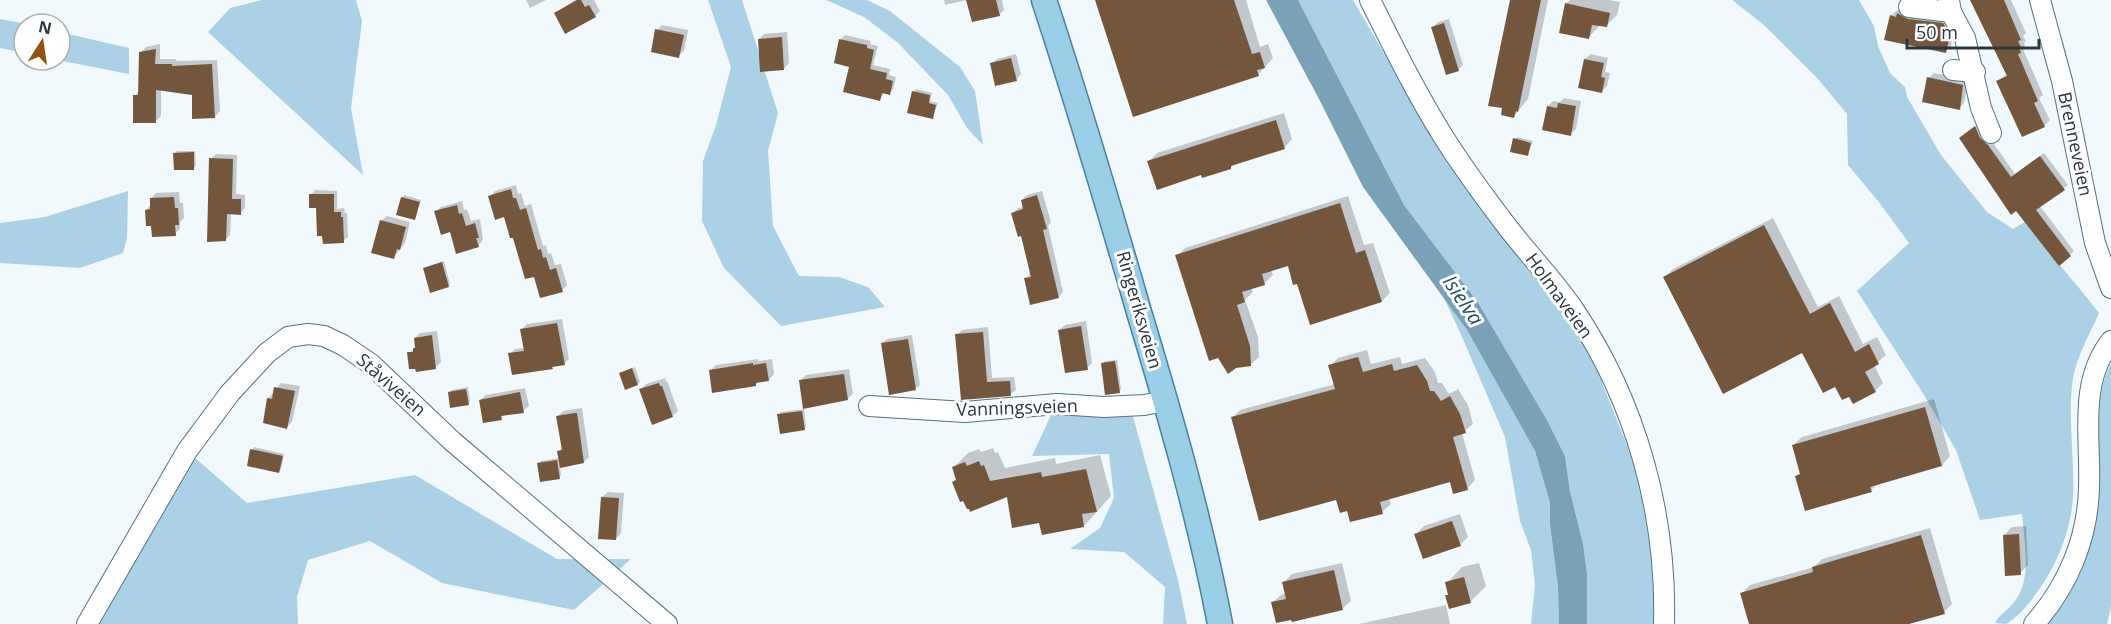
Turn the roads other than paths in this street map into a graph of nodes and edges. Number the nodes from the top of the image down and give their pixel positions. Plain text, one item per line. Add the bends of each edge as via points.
1 (1044, 0) edge
2 (1370, 0) edge
3 (2040, 0) edge
4 (1950, 6) edge
5 (1909, 7) dead end
6 (1953, 70) dead end
7 (1975, 72) junction
8 (1991, 133) dead end
9 (2111, 288) edge
10 (2111, 341) edge
11 (1165, 401) junction
12 (869, 406) dead end
13 (87, 624) edge
14 (667, 624) edge
15 (1220, 624) edge
16 (1664, 624) edge
17 (2034, 624) edge

1 - 11 main road, Ringeriksveien
2 - 16 street, Holmaveien via 1443,135 1508,228 1574,310 1612,376 1638,442 1652,493 1662,558
3 - 9 street, Brenneveien via 2062,81 2096,243
4 - 5 street
4 - 7 street
6 - 7 street
7 - 8 street via 1981,108
10 - 17 street via 2097,363 2088,400 2089,489 2079,549 2054,599
11 - 12 street, Vanningsveien via 965,412
11 - 15 main road, Ringeriksveien via 1204,546
13 - 14 street, Ståviveien via 187,451 230,393 267,353 288,338 308,334 343,345 371,364 452,441

